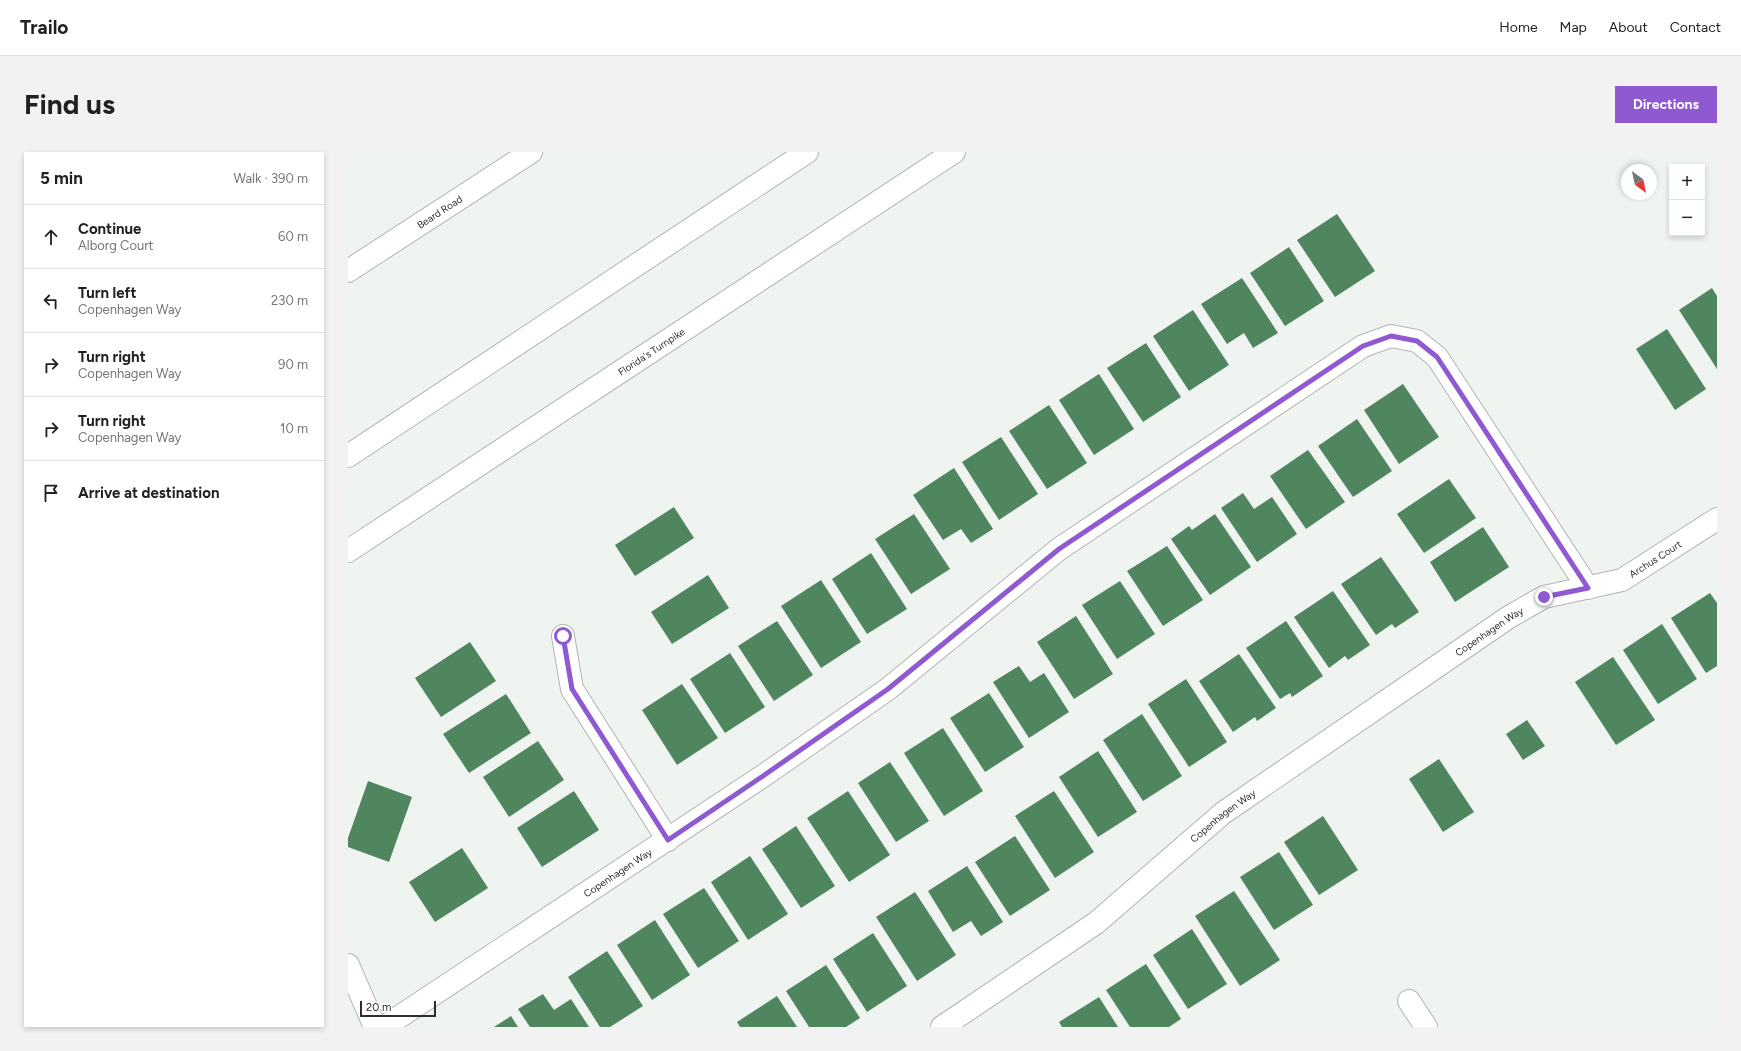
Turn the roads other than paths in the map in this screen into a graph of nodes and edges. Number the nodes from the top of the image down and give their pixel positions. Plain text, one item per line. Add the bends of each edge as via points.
1 (531, 152) edge
2 (807, 152) edge
3 (954, 152) edge
4 (348, 271) edge
5 (348, 456) edge
6 (1717, 518) edge
7 (348, 551) edge
8 (1588, 588) junction
9 (563, 636) dead end
10 (668, 840) junction
11 (348, 965) edge
12 (1409, 1001) dead end
13 (375, 1027) edge
14 (384, 1027) edge
15 (942, 1027) edge
16 (1426, 1027) edge

1 - 4 main road, Beard Road
2 - 5 main road
3 - 7 main road, Florida's Turnpike
6 - 8 main road, Archus Court via 1622,580
8 - 10 main road, Copenhagen Way via 1437,357 1417,341 1391,336 1363,346 1059,549 888,689
8 - 15 main road, Copenhagen Way via 1544,597 1502,622 1223,813 1096,923
9 - 10 main road via 572,689
10 - 14 main road, Copenhagen Way
11 - 13 main road
12 - 16 main road

